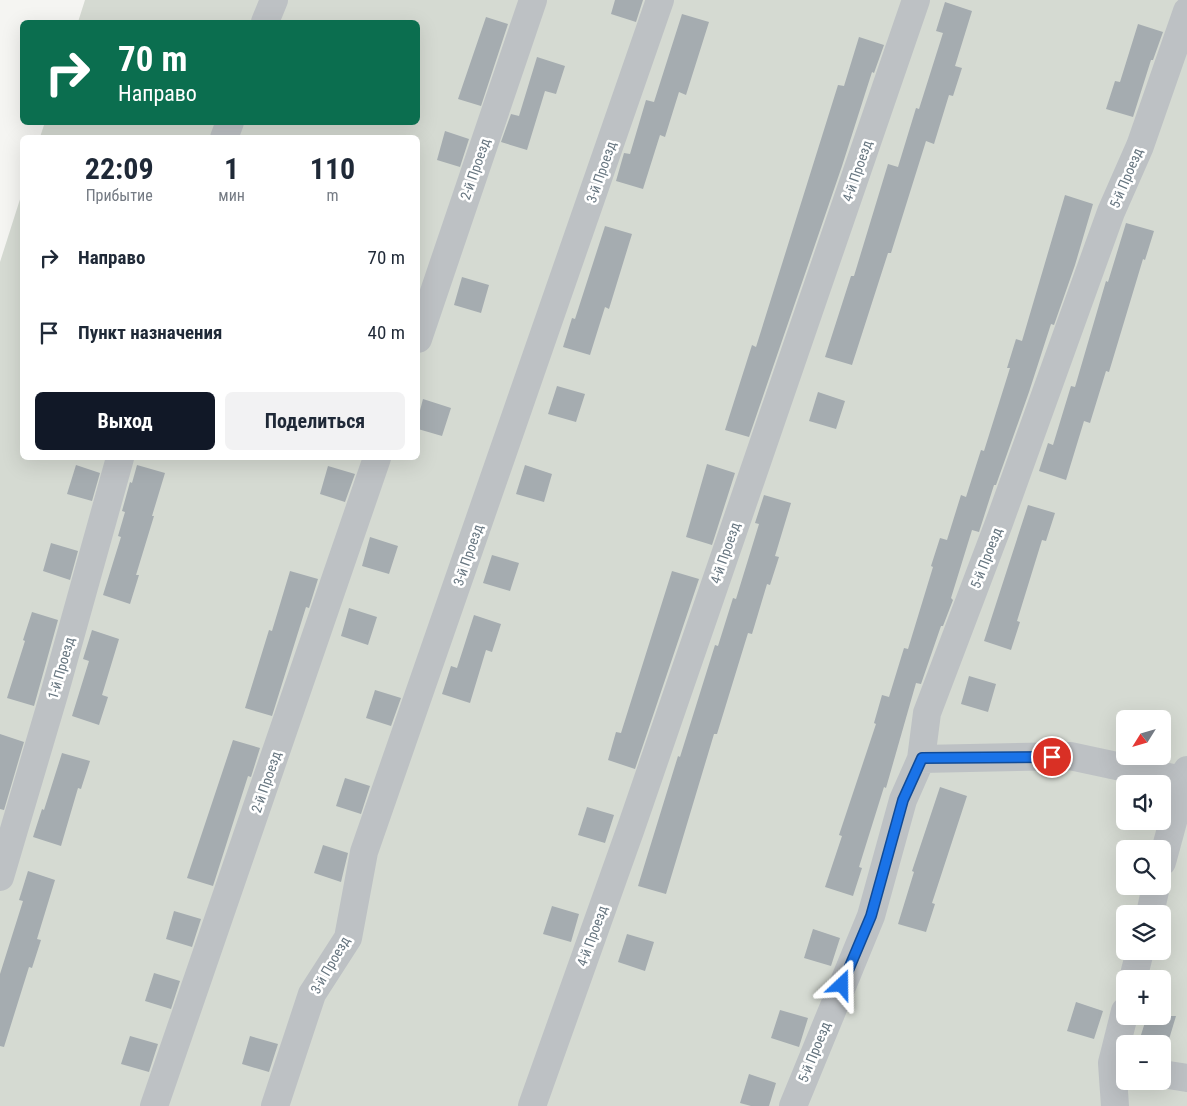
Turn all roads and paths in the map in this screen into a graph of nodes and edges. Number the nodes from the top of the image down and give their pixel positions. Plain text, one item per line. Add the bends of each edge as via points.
1 (274, 0) edge
2 (533, 0) edge
3 (660, 0) edge
4 (916, 0) edge
5 (1187, 11) edge
6 (267, 20) edge
7 (420, 333) edge
8 (119, 460) edge
9 (376, 460) edge
10 (922, 758) junction
11 (1186, 777) edge
12 (1168, 840) edge
13 (0, 877) edge
14 (1171, 1075) edge
15 (1187, 1078) edge
16 (1116, 1085) edge
17 (154, 1106) edge
18 (275, 1106) edge
19 (532, 1106) edge
20 (793, 1106) edge
21 (1114, 1106) edge

1 - 6 street
2 - 7 street, 2-й Проезд
3 - 18 street, 3-й Проезд via 364,852 348,938 312,994
4 - 19 street, 4-й Проезд
5 - 10 street, 5-й Проезд via 1140,146 1112,212 927,713
8 - 13 street, 1-й Проезд
9 - 17 street, 2-й Проезд
10 - 11 street via 1070,756
10 - 20 street, 5-й Проезд via 903,800 871,916
11 - 12 street
14 - 15 street
16 - 21 street

